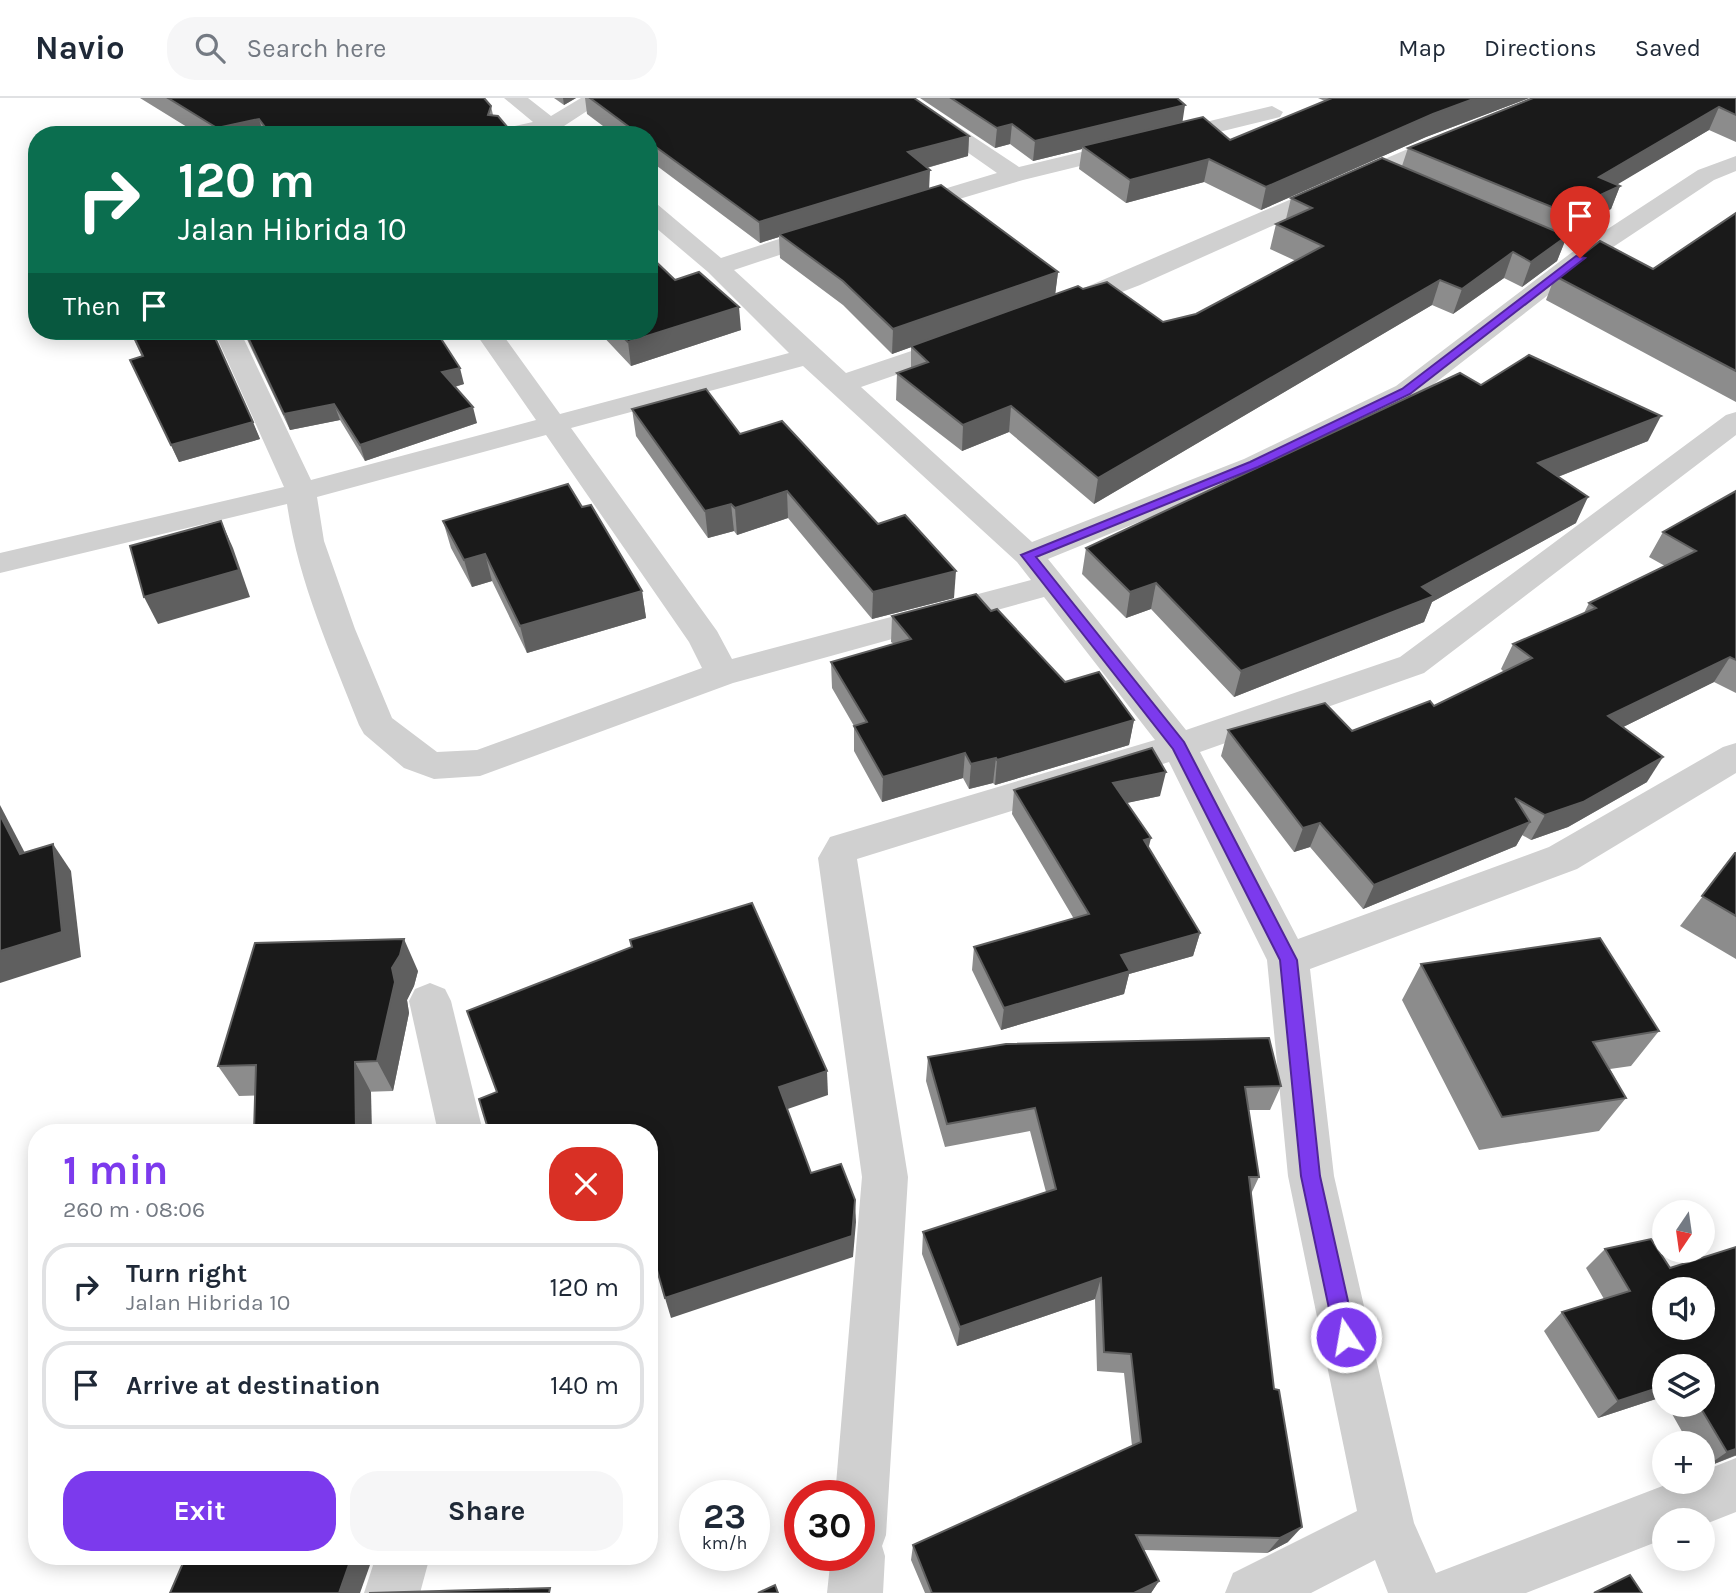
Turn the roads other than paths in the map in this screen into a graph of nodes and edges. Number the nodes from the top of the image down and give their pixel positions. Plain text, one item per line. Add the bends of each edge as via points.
1 (516, 98) edge
2 (596, 98) edge
3 (901, 98) edge
4 (1272, 112) dead end
5 (552, 126) edge
6 (562, 126) edge
7 (1473, 130) edge
8 (1736, 163) edge
9 (1376, 171) junction
10 (1015, 175) junction
11 (1408, 186) edge
12 (878, 216) edge
13 (658, 217) edge
14 (853, 223) edge
15 (717, 267) junction
16 (1043, 314) edge
17 (981, 336) edge
18 (231, 340) edge
19 (494, 340) edge
20 (808, 356) junction
21 (842, 384) junction
22 (1736, 421) edge
23 (555, 422) junction
24 (301, 492) junction
25 (1028, 555) junction
26 (0, 563) edge
27 (1051, 585) junction
28 (722, 674) junction
29 (1179, 746) junction
30 (1736, 756) edge
31 (1288, 960) junction
32 (430, 1001) dead end
33 (459, 1124) edge
34 (863, 1480) edge
35 (1736, 1485) edge
36 (1387, 1525) junction
37 (400, 1565) edge
38 (857, 1571) edge
39 (392, 1593) edge
40 (855, 1593) edge
41 (1253, 1593) edge
42 (1416, 1593) edge
43 (1454, 1593) edge

1 - 5 street
2 - 6 street
3 - 10 street
4 - 10 street
7 - 9 street
8 - 25 street via 1706,175 1567,253 1406,391 1254,465
9 - 11 street
9 - 16 street
10 - 12 street
13 - 15 street
14 - 15 street
15 - 20 street
17 - 21 street
18 - 24 street
19 - 23 street
20 - 21 street
20 - 23 street
21 - 25 street
22 - 29 street via 1412,665
23 - 24 street
23 - 28 street via 705,639
24 - 26 street
24 - 28 street via 308,541 377,725 417,759 434,766 480,763
25 - 27 street
27 - 28 street
27 - 29 street
29 - 31 street
29 - 34 street via 844,847 837,858 886,1177
30 - 31 street via 1563,858
31 - 36 street via 1311,1176
32 - 33 street
35 - 43 street
36 - 41 street
36 - 42 street
37 - 39 street
38 - 40 street

